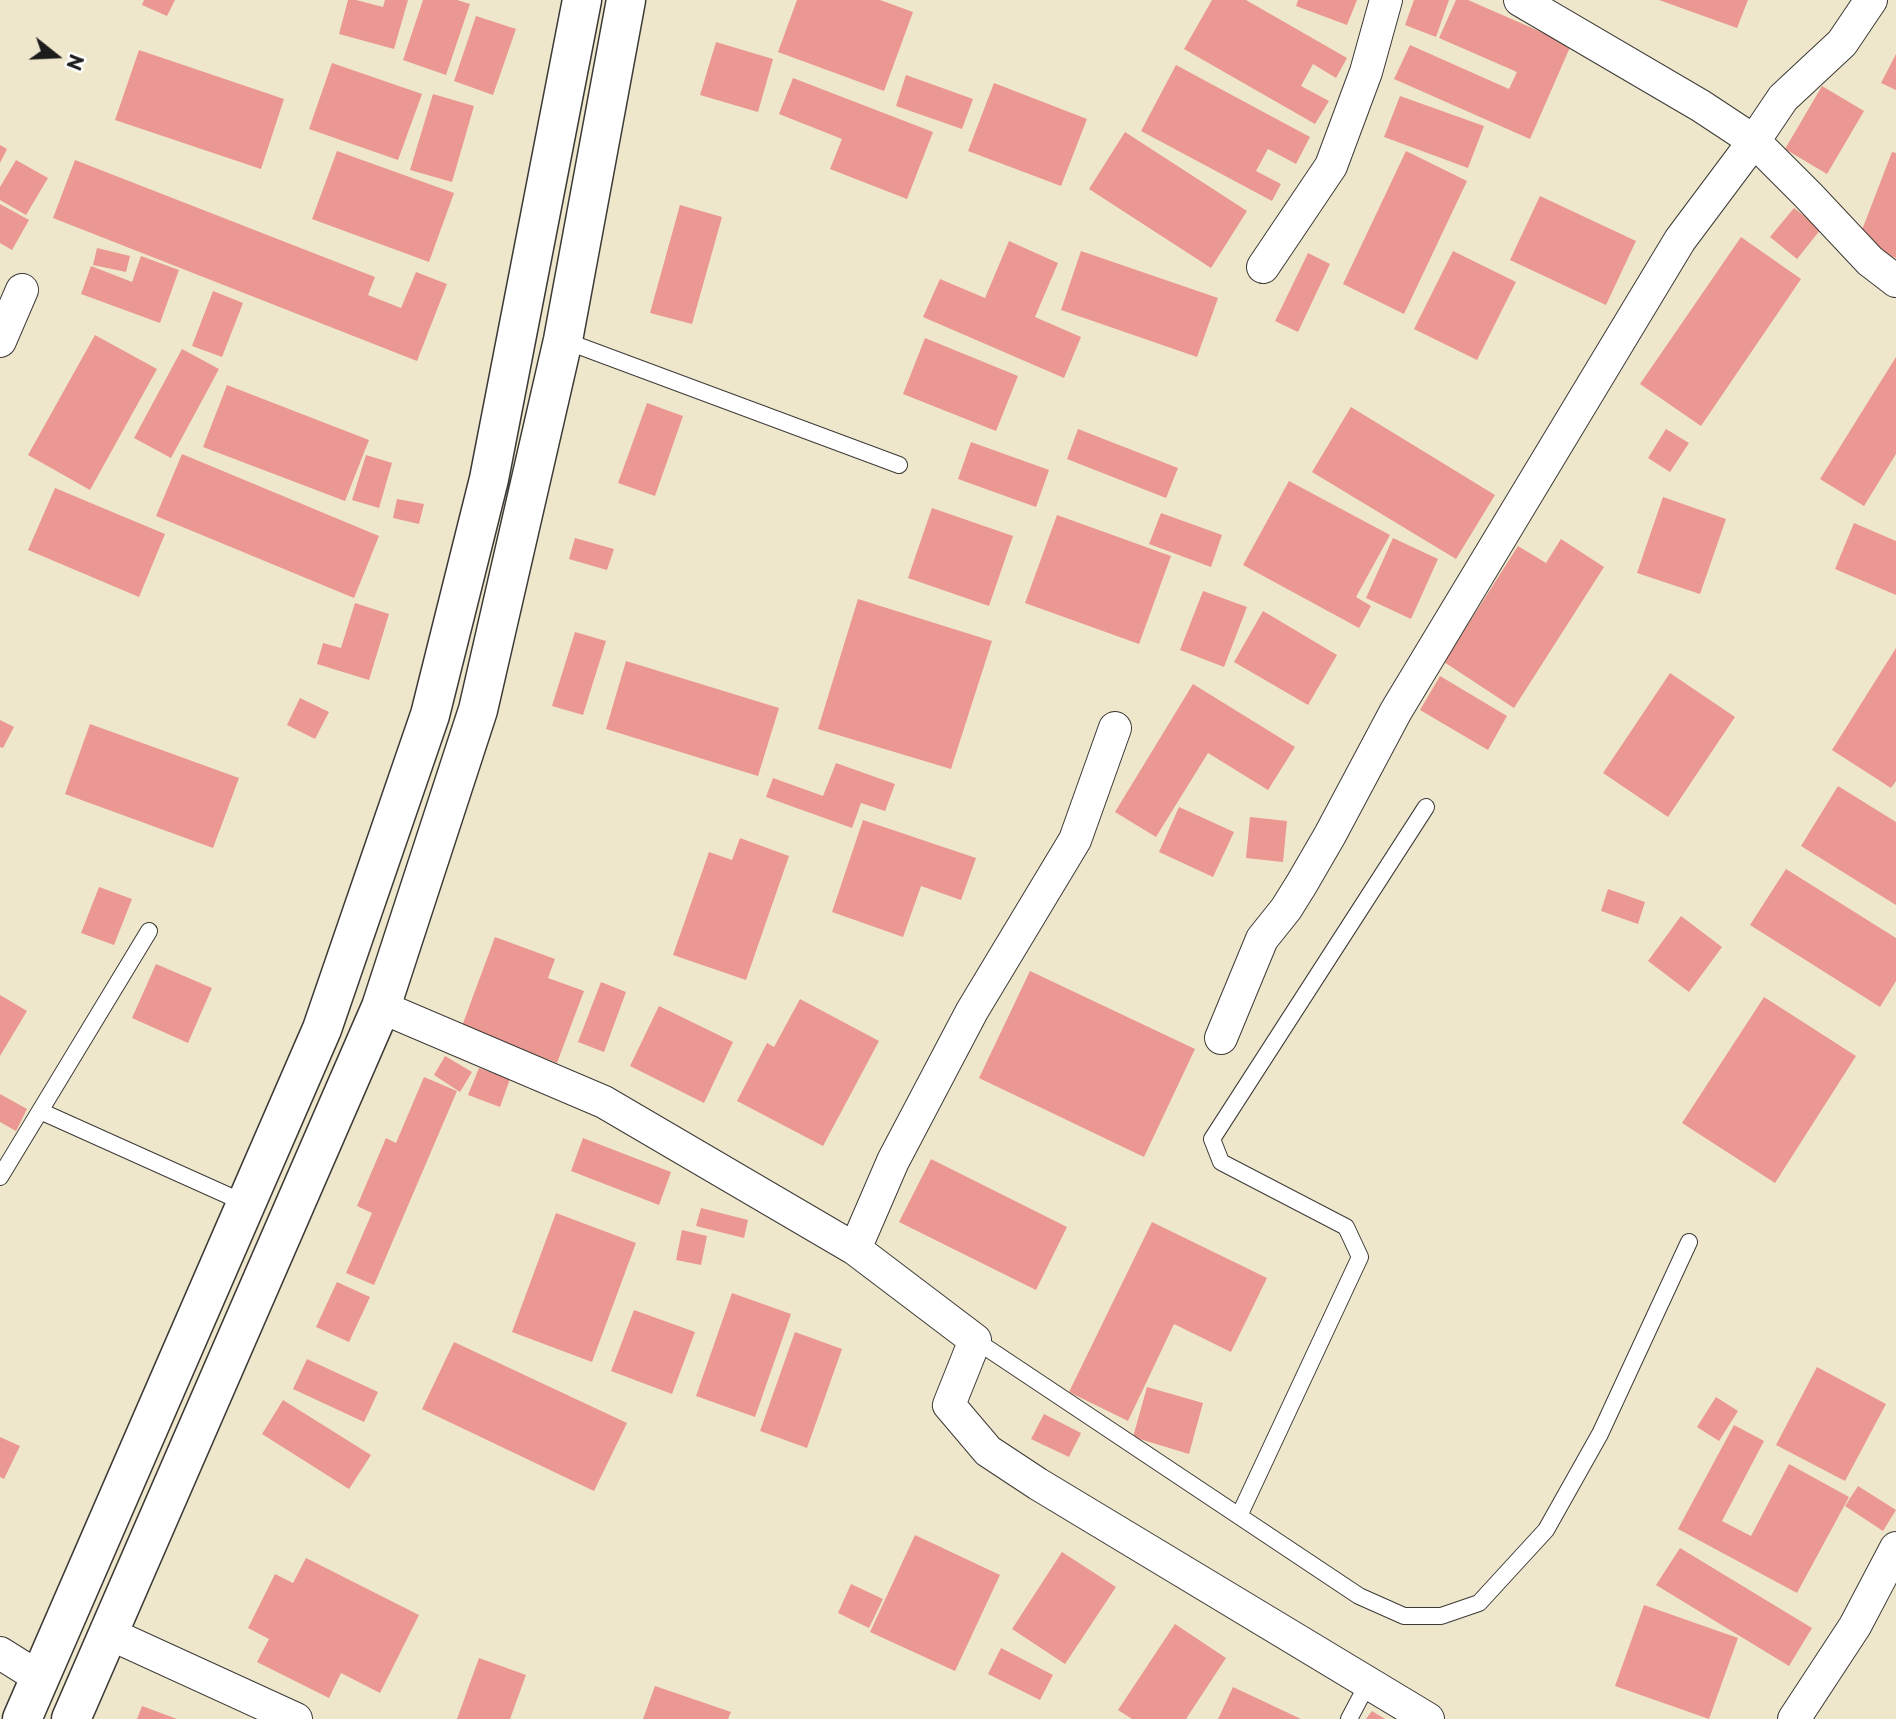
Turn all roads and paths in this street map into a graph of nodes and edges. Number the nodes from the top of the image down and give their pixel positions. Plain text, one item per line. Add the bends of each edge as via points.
1 (626, 0) edge
2 (1386, 0) edge
3 (1520, 0) edge
4 (1871, 0) edge
5 (576, 1) edge
6 (1754, 141) junction
7 (1263, 267) dead end
8 (1896, 281) edge
9 (22, 290) dead end
10 (563, 340) junction
11 (0, 341) edge
12 (899, 465) dead end
13 (1115, 728) dead end
14 (1426, 807) dead end
15 (149, 931) dead end
16 (381, 1007) junction
17 (1221, 1038) dead end
18 (40, 1111) junction
19 (0, 1177) edge
20 (247, 1204) junction
21 (1689, 1242) dead end
22 (855, 1249) junction
23 (975, 1340) junction
24 (1239, 1516) junction
25 (1896, 1548) edge
26 (108, 1633) junction
27 (0, 1653) edge
28 (40, 1678) junction
29 (1368, 1683) junction
30 (22, 1719) edge
31 (71, 1719) edge
32 (296, 1719) edge
33 (1349, 1719) edge
34 (1428, 1719) edge
35 (1794, 1719) edge

1 - 10 street
2 - 7 street via 1366,72 1331,166
3 - 6 street
4 - 6 street via 1842,43 1783,98
5 - 20 street via 489,479 430,715 322,1029
6 - 8 street via 1870,261
6 - 17 street via 1680,240 1396,711 1330,835 1286,909 1262,939
9 - 11 street
10 - 12 lane
10 - 16 street via 478,710
13 - 22 street via 1075,840 972,1011 893,1161
14 - 24 lane via 1212,1139 1221,1162 1346,1227 1360,1256
15 - 18 lane
16 - 22 street via 604,1102
16 - 26 street
18 - 19 lane
18 - 20 lane
20 - 28 street
21 - 24 lane via 1600,1434 1546,1530 1479,1603 1441,1616 1404,1616 1359,1596
22 - 23 street
23 - 24 lane
23 - 29 street via 949,1405 988,1451
25 - 35 street via 1855,1626
26 - 31 street
26 - 32 street
27 - 28 street
28 - 30 street
29 - 33 lane
29 - 34 street

